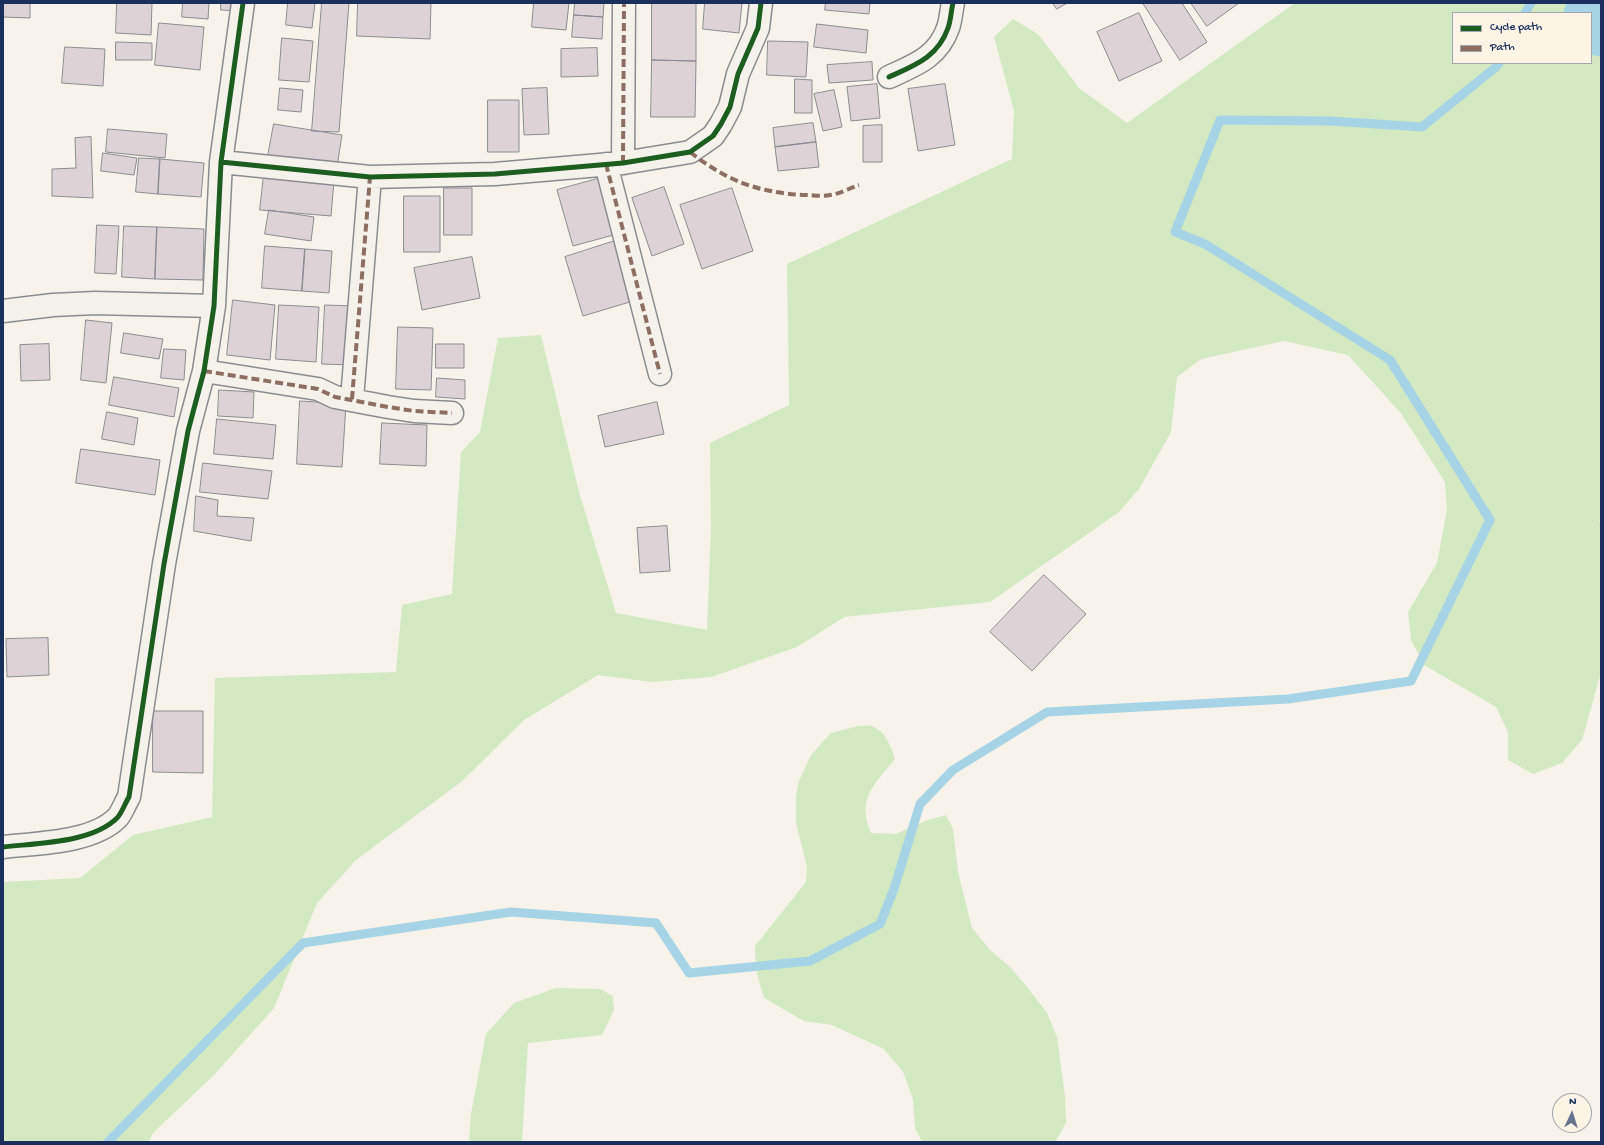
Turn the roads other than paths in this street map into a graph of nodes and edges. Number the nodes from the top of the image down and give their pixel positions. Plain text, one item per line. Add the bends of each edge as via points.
1 (243, 3) edge
2 (624, 3) edge
3 (761, 3) edge
4 (953, 3) edge
5 (889, 77) dead end
6 (221, 162) junction
7 (614, 164) junction
8 (370, 177) junction
9 (214, 306) junction
10 (3, 311) edge
11 (204, 371) junction
12 (660, 374) dead end
13 (352, 399) junction
14 (452, 413) dead end
15 (3, 847) edge

1 - 6 street
2 - 7 street
3 - 7 street via 758,28 741,67 730,107 713,136 690,152
4 - 5 street via 948,28 939,46 929,57
6 - 8 street
6 - 9 street
7 - 8 street via 495,174
7 - 12 street
8 - 13 street
9 - 10 street via 95,303
9 - 11 street
11 - 13 street via 318,389 335,397
11 - 15 street via 188,431 129,797 118,817 98,832 75,838
13 - 14 street via 414,411

